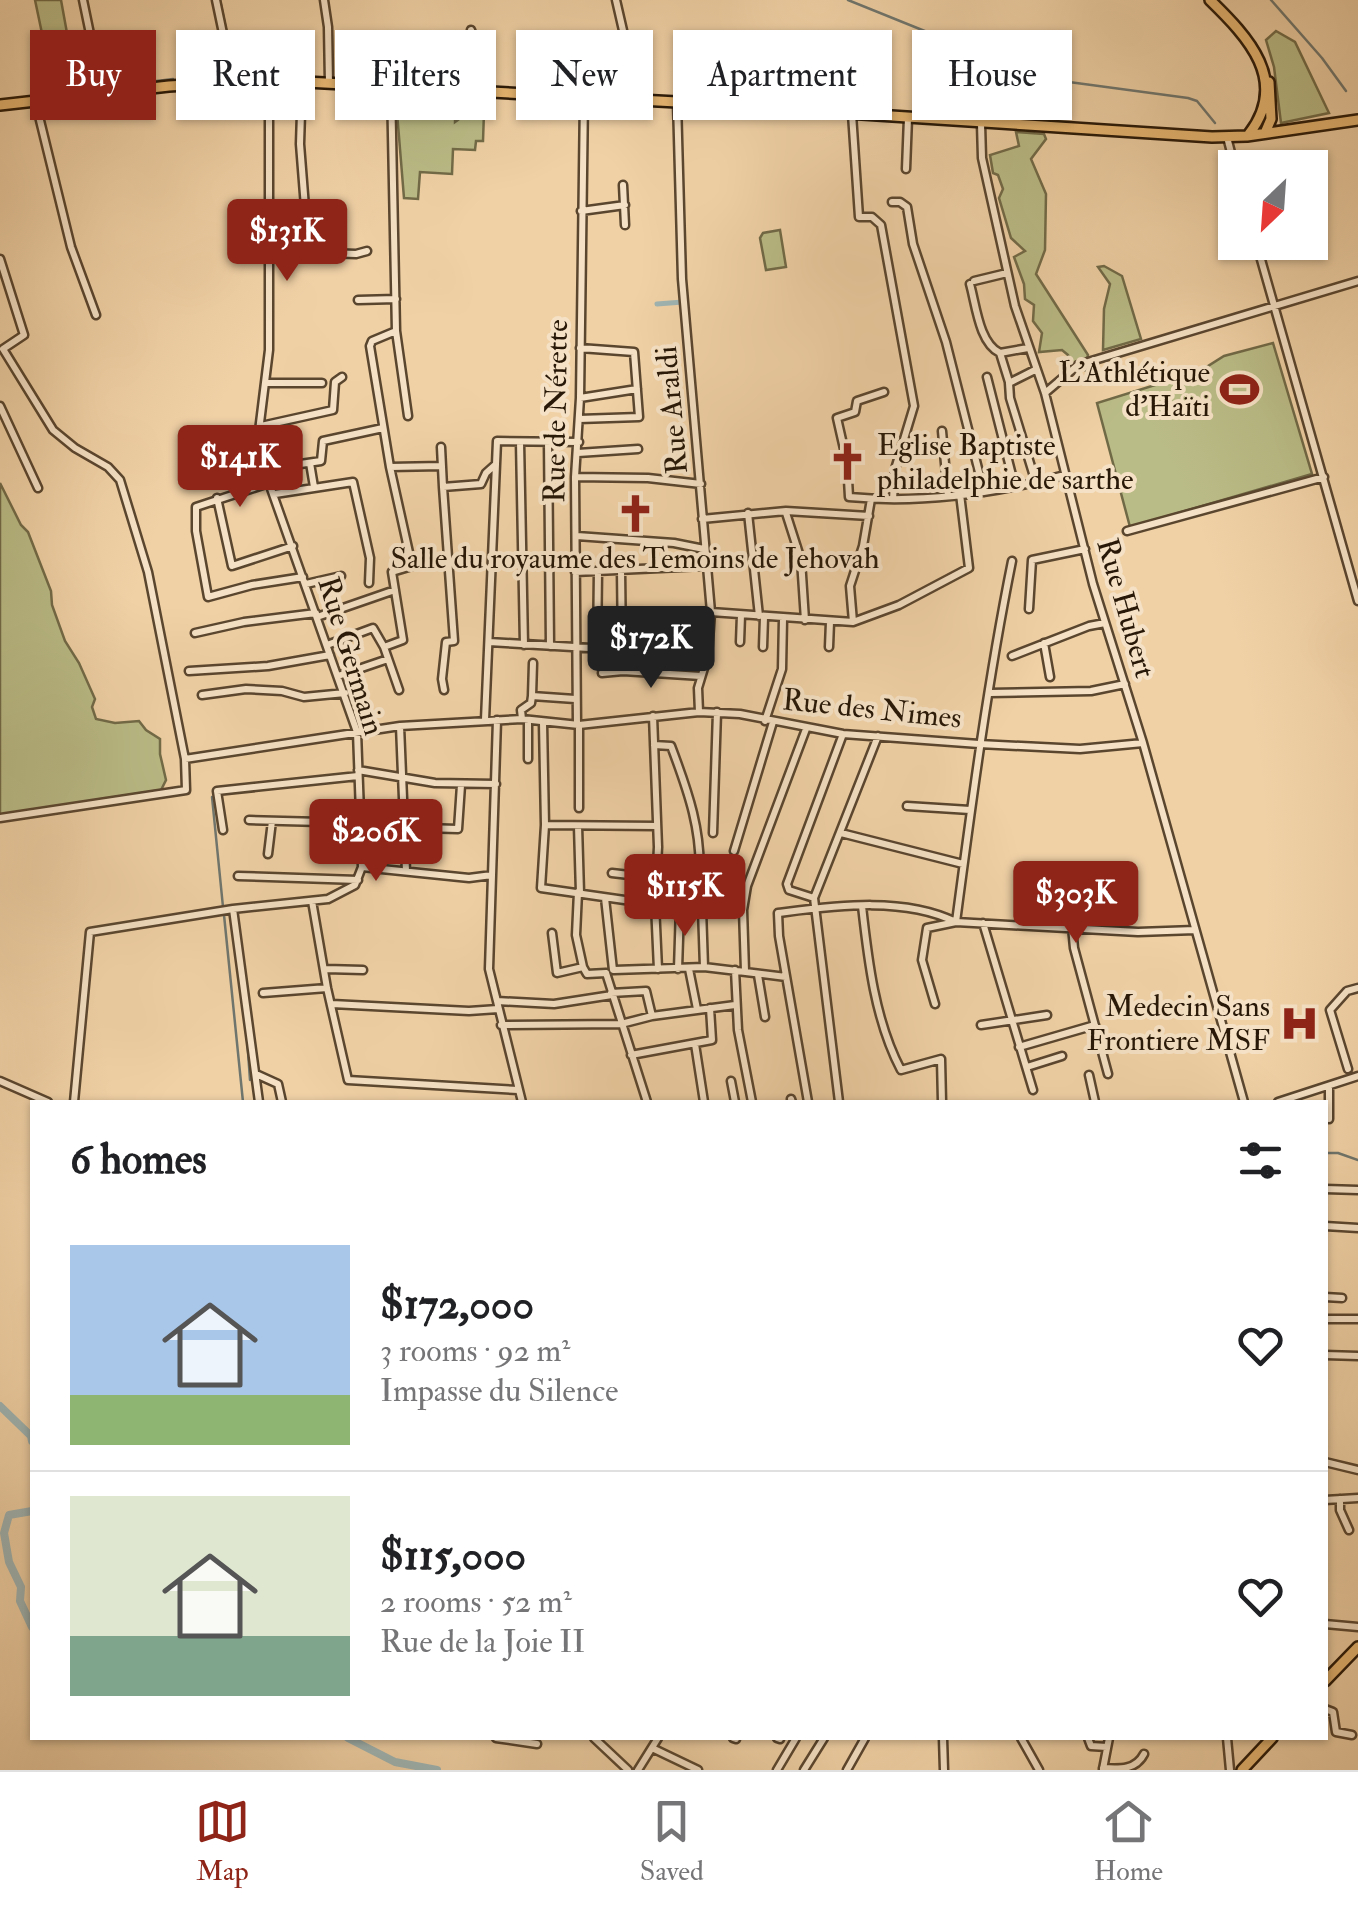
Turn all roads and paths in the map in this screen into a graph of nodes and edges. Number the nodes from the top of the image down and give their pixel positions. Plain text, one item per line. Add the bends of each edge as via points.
1 (83, 0) edge
2 (216, 0) edge
3 (324, 0) edge
4 (616, 0) edge
5 (1214, 0) edge
6 (89, 30) edge
7 (222, 30) edge
8 (623, 30) edge
9 (315, 82) edge
10 (329, 83) junction
11 (335, 83) edge
12 (30, 101) edge
13 (0, 105) edge
14 (892, 117) edge
15 (908, 118) junction
16 (40, 120) edge
17 (269, 120) edge
18 (301, 120) edge
19 (393, 120) edge
20 (583, 120) edge
21 (678, 120) edge
22 (852, 120) edge
23 (1358, 120) edge
24 (982, 124) junction
25 (1265, 132) junction
26 (1248, 136) junction
27 (1226, 137) junction
28 (1230, 150) edge
29 (906, 169) dead end
30 (624, 184) dead end
31 (892, 202) dead end
32 (625, 205) junction
33 (581, 211) junction
34 (306, 220) dead end
35 (625, 224) dead end
36 (268, 251) junction
37 (366, 251) dead end
38 (0, 259) edge
39 (1261, 260) edge
40 (1007, 273) junction
41 (1358, 281) edge
42 (396, 298) junction
43 (358, 300) dead end
44 (1273, 304) junction
45 (96, 315) dead end
46 (396, 331) junction
47 (580, 348) junction
48 (1028, 348) junction
49 (3, 353) edge
50 (1000, 353) junction
51 (1035, 370) junction
52 (342, 377) dead end
53 (987, 377) dead end
54 (1009, 382) junction
55 (266, 383) junction
56 (322, 384) dead end
57 (637, 389) junction
58 (884, 392) dead end
59 (1046, 394) junction
60 (580, 398) junction
61 (0, 406) edge
62 (408, 416) dead end
63 (579, 419) junction
64 (260, 426) junction
65 (383, 428) junction
66 (942, 431) dead end
67 (520, 442) junction
68 (548, 442) junction
69 (579, 442) junction
70 (441, 447) dead end
71 (638, 449) dead end
72 (578, 453) junction
73 (261, 454) junction
74 (310, 463) junction
75 (496, 464) junction
76 (442, 466) junction
77 (390, 467) junction
78 (215, 469) dead end
79 (266, 469) junction
80 (1066, 476) junction
81 (574, 477) junction
82 (1324, 477) junction
83 (496, 480) junction
84 (269, 483) junction
85 (481, 484) junction
86 (700, 484) junction
87 (1036, 484) junction
88 (314, 487) junction
89 (444, 487) junction
90 (1015, 487) junction
91 (38, 488) dead end
92 (984, 492) junction
93 (275, 494) junction
94 (960, 494) junction
95 (948, 496) junction
96 (217, 498) junction
97 (893, 499) junction
98 (871, 500) junction
99 (786, 512) junction
100 (748, 513) junction
101 (869, 516) junction
102 (702, 519) junction
103 (1127, 531) dead end
104 (577, 536) junction
105 (293, 546) junction
106 (704, 548) junction
107 (1084, 549) junction
108 (1012, 561) dead end
109 (706, 562) junction
110 (621, 570) junction
111 (574, 572) junction
112 (598, 572) junction
113 (341, 576) dead end
114 (304, 581) junction
115 (369, 582) dead end
116 (395, 590) junction
117 (1358, 600) edge
118 (1030, 609) dead end
119 (710, 612) junction
120 (316, 615) junction
121 (741, 615) junction
122 (762, 616) junction
123 (783, 619) junction
124 (805, 620) junction
125 (830, 622) junction
126 (854, 622) junction
127 (1105, 622) junction
128 (196, 633) dead end
129 (489, 642) junction
130 (740, 642) dead end
131 (1044, 644) junction
132 (327, 645) junction
133 (524, 645) junction
134 (550, 646) junction
135 (384, 647) junction
136 (763, 647) dead end
137 (829, 647) dead end
138 (574, 648) junction
139 (598, 649) junction
140 (622, 649) junction
141 (330, 655) junction
142 (708, 655) junction
143 (1012, 656) dead end
144 (388, 658) junction
145 (532, 664) dead end
146 (189, 671) dead end
147 (602, 673) dead end
148 (338, 676) junction
149 (700, 676) junction
150 (1050, 676) dead end
151 (1125, 684) junction
152 (399, 690) dead end
153 (444, 690) dead end
154 (345, 693) junction
155 (990, 693) junction
156 (202, 695) dead end
157 (532, 696) junction
158 (575, 699) junction
159 (699, 712) junction
160 (716, 712) junction
161 (653, 716) junction
162 (485, 720) junction
163 (497, 720) junction
164 (525, 720) junction
165 (543, 722) junction
166 (769, 722) junction
167 (578, 725) junction
168 (400, 726) junction
169 (806, 729) junction
170 (357, 732) junction
171 (843, 734) junction
172 (878, 736) junction
173 (979, 744) junction
174 (1144, 744) junction
175 (654, 746) junction
176 (528, 759) dead end
177 (185, 760) junction
178 (358, 773) junction
179 (404, 776) junction
180 (496, 784) junction
181 (461, 785) junction
182 (907, 806) dead end
183 (579, 808) dead end
184 (970, 810) junction
185 (0, 818) edge
186 (249, 820) dead end
187 (272, 821) junction
188 (360, 824) junction
189 (545, 825) junction
190 (578, 826) junction
191 (657, 826) junction
192 (423, 828) dead end
193 (223, 830) dead end
194 (841, 832) junction
195 (712, 833) dead end
196 (734, 851) dead end
197 (268, 854) dead end
198 (964, 864) junction
199 (362, 867) junction
200 (406, 871) junction
201 (612, 874) dead end
202 (492, 875) junction
203 (238, 876) dead end
204 (359, 880) junction
205 (699, 881) junction
206 (656, 882) junction
207 (579, 892) junction
208 (700, 893) dead end
209 (605, 898) junction
210 (814, 898) junction
211 (312, 901) junction
212 (655, 904) junction
213 (862, 906) junction
214 (680, 908) junction
215 (814, 908) junction
216 (702, 909) junction
217 (231, 910) junction
218 (743, 910) junction
219 (956, 922) junction
220 (983, 923) junction
221 (1072, 927) junction
222 (1195, 930) junction
223 (552, 933) dead end
224 (583, 967) junction
225 (704, 967) junction
226 (689, 968) junction
227 (326, 969) junction
228 (658, 969) junction
229 (363, 970) dead end
230 (678, 970) junction
231 (735, 970) junction
232 (745, 971) junction
233 (610, 972) junction
234 (758, 975) junction
235 (786, 977) junction
236 (326, 988) junction
237 (1358, 988) edge
238 (263, 992) dead end
239 (612, 994) junction
240 (332, 1004) junction
241 (936, 1004) dead end
242 (497, 1005) junction
243 (735, 1005) junction
244 (710, 1008) junction
245 (697, 1009) junction
246 (1047, 1014) dead end
247 (652, 1016) junction
248 (764, 1017) dead end
249 (1010, 1020) junction
250 (620, 1024) junction
251 (1095, 1024) junction
252 (501, 1025) junction
253 (981, 1025) dead end
254 (695, 1044) junction
255 (1019, 1047) junction
256 (631, 1055) junction
257 (1062, 1056) dead end
258 (1027, 1067) junction
259 (1348, 1069) dead end
260 (255, 1074) junction
261 (1108, 1074) dead end
262 (1089, 1075) dead end
263 (1358, 1076) edge
264 (0, 1081) edge
265 (732, 1082) dead end
266 (1329, 1086) junction
267 (519, 1090) junction
268 (1033, 1090) dead end
269 (43, 1100) edge
270 (74, 1100) edge
271 (260, 1100) edge
272 (282, 1100) edge
273 (522, 1100) edge
274 (646, 1100) edge
275 (704, 1100) edge
276 (735, 1100) edge
277 (752, 1100) edge
278 (808, 1100) edge
279 (840, 1100) edge
280 (942, 1100) edge
281 (1095, 1100) edge
282 (1243, 1100) edge
283 (1284, 1100) edge
284 (1329, 1119) dead end
285 (1328, 1189) edge
286 (1358, 1190) edge
287 (1328, 1226) edge
288 (1358, 1228) edge
289 (1328, 1298) edge
290 (1342, 1298) dead end
291 (1328, 1319) edge
292 (1358, 1319) edge
293 (1328, 1355) edge
294 (1358, 1356) edge
295 (1328, 1463) edge
296 (1358, 1470) edge
297 (1358, 1498) edge
298 (1340, 1499) junction
299 (1328, 1500) edge
300 (1349, 1530) dead end
301 (1328, 1624) edge
302 (1358, 1627) edge
303 (1358, 1647) edge
304 (1328, 1678) edge
305 (1328, 1711) edge
306 (1352, 1735) dead end
307 (510, 1740) edge
308 (535, 1740) edge
309 (596, 1740) edge
310 (657, 1740) edge
311 (795, 1740) edge
312 (823, 1740) edge
313 (864, 1740) edge
314 (943, 1740) edge
315 (1021, 1740) edge
316 (1089, 1740) edge
317 (1109, 1740) edge
318 (1227, 1740) edge
319 (1270, 1740) edge
320 (652, 1748) junction
321 (1107, 1748) junction
322 (1144, 1754) dead end
323 (692, 1769) edge
324 (1103, 1769) edge
325 (628, 1770) edge
326 (638, 1770) edge
327 (778, 1770) edge
328 (804, 1770) edge
329 (847, 1770) edge
330 (944, 1770) edge
331 (1038, 1770) edge
332 (1230, 1770) edge
333 (1242, 1770) edge

1 - 6 street
2 - 7 street
3 - 10 street
4 - 8 street
5 - 25 main road via 1244,26 1264,56 1271,119
5 - 26 main road via 1262,66 1261,113
9 - 10 main road
10 - 11 main road
12 - 13 main road
14 - 15 main road
15 - 24 main road
15 - 29 street
16 - 45 street via 71,247
17 - 36 street, Rue Germain
18 - 34 street
19 - 42 street
20 - 33 street, Rue de Nérette
21 - 86 street, Rue Araldi via 682,279
22 - 97 street via 860,217 881,225 914,406 894,469
23 - 25 main road
24 - 27 main road
24 - 40 street, Rue Hubert via 982,158
25 - 26 main road
26 - 27 main road
27 - 28 street
30 - 32 street
31 - 92 street via 907,206
32 - 33 street
32 - 35 street
33 - 47 street, Rue de Nérette
36 - 37 street
36 - 55 street, Rue Germain
38 - 49 street via 24,334
39 - 44 street
40 - 48 street, Rue Hubert
40 - 50 street via 972,283 986,340
41 - 44 street
42 - 43 street
42 - 46 street
44 - 59 street via 1078,365
44 - 82 street
46 - 62 street
46 - 65 street via 370,346
47 - 57 street via 634,352
47 - 60 street, Rue de Nérette
48 - 50 street
48 - 51 street, Rue Hubert
49 - 177 street via 52,430 120,480 148,572
50 - 54 street
51 - 54 street
51 - 59 street, Rue Hubert
52 - 64 street via 335,382 334,410
53 - 90 street
54 - 87 street
55 - 56 street
55 - 64 street, Rue Germain
57 - 60 street
57 - 63 street via 639,418
58 - 98 street via 857,401 855,412 837,418 849,497
59 - 80 street, Rue Hubert
60 - 63 street, Rue de Nérette
61 - 91 street
63 - 69 street, Rue de Nérette
64 - 73 street, Rue Germain
65 - 74 street via 323,441 320,461
65 - 77 street
66 - 95 street
67 - 68 street
67 - 75 street via 497,441
67 - 133 street
68 - 69 street
68 - 134 street
69 - 72 street, Rue de Nérette
70 - 76 street
71 - 72 street
72 - 81 street, Rue de Nérette
73 - 78 street
73 - 79 street, Rue Germain
74 - 79 street
74 - 88 street
75 - 83 street
75 - 85 street
76 - 77 street
76 - 89 street
77 - 116 street via 412,566 392,572
79 - 84 street, Rue Germain
80 - 87 street
80 - 107 street, Rue Hubert
81 - 86 street
81 - 104 street, Rue de Nérette
82 - 103 street
82 - 117 street
83 - 85 street
83 - 129 street
84 - 93 street, Rue Germain
84 - 96 street
85 - 89 street
86 - 102 street, Rue Araldi
87 - 90 street
88 - 93 street
88 - 115 street via 353,482
89 - 153 street via 454,641 446,642
90 - 92 street
92 - 94 street
93 - 105 street, Rue Germain
94 - 95 street
94 - 126 street via 969,568
95 - 97 street
96 - 105 street via 232,566
96 - 114 street via 196,507 208,597
97 - 98 street
98 - 101 street
99 - 100 street
99 - 101 street
99 - 124 street via 800,560
100 - 102 street
100 - 122 street
101 - 126 street via 850,586
102 - 106 street, Rue Araldi
104 - 106 street
104 - 111 street, Rue de Nérette
105 - 114 street, Rue Germain
106 - 109 street, Rue Araldi
107 - 118 street via 1032,560
107 - 127 street, Rue Hubert
108 - 155 street
109 - 110 street
109 - 119 street, Rue Araldi
110 - 112 street
110 - 140 street
111 - 112 street
111 - 138 street, Rue de Nérette
112 - 139 street
113 - 114 street
114 - 120 street, Rue Germain
116 - 120 street
116 - 135 street via 402,640
119 - 121 street
119 - 142 street, Rue Araldi
120 - 128 street
120 - 132 street, Rue Germain
121 - 122 street
121 - 130 street
122 - 123 street
122 - 136 street
123 - 124 street
123 - 166 street via 782,668
124 - 125 street
125 - 126 street
125 - 137 street
127 - 131 street
127 - 151 street, Rue Hubert
129 - 133 street
129 - 162 street
131 - 143 street
131 - 150 street
132 - 135 street via 373,628
132 - 141 street, Rue Germain
133 - 134 street
134 - 138 street
135 - 144 street
138 - 139 street
138 - 158 street, Rue de Nérette
139 - 140 street
140 - 142 street
141 - 146 street
141 - 148 street, Rue Germain
142 - 149 street, Rue Araldi
144 - 148 street
144 - 152 street
145 - 157 street
147 - 149 street
148 - 154 street, Rue Germain
149 - 159 street, Rue Araldi
151 - 155 street
151 - 174 street, Rue Hubert
154 - 156 street via 304,697 246,689
154 - 170 street, Rue Germain
155 - 173 street
157 - 158 street
157 - 164 street via 521,710
158 - 167 street, Rue de Nérette
159 - 160 street, Rue des Nimes
159 - 161 street, Rue des Nimes
160 - 166 street, Rue des Nimes
160 - 195 street
161 - 167 street, Rue des Nimes
161 - 175 street
162 - 163 street, Rue des Nimes
162 - 168 street, Rue des Nimes
163 - 164 street, Rue des Nimes
163 - 180 street
164 - 165 street, Rue des Nimes
164 - 176 street
165 - 167 street, Rue des Nimes
165 - 189 street
166 - 169 street, Rue des Nimes
166 - 196 street
167 - 183 street, Rue de Nérette
168 - 170 street, Rue des Nimes
168 - 179 street
169 - 171 street, Rue des Nimes
169 - 218 street
170 - 177 street, Rue des Nimes
170 - 178 street, Rue Germain
171 - 172 street, Rue des Nimes
171 - 210 street via 787,884
172 - 173 street, Rue des Nimes
172 - 194 street
173 - 174 street, Rue des Nimes
173 - 184 street
174 - 222 street, Rue Hubert
175 - 191 street
175 - 205 street via 671,746 692,805
177 - 185 street via 186,790
178 - 179 street
178 - 188 street, Rue Germain
178 - 193 street via 217,788
179 - 181 street
179 - 200 street
180 - 181 street
180 - 202 street
181 - 192 street via 458,829
182 - 184 street
184 - 198 street
186 - 187 street
187 - 188 street
187 - 197 street
188 - 199 street, Rue Germain
189 - 190 street
189 - 207 street via 541,888
190 - 191 street
190 - 207 street
191 - 206 street
194 - 198 street
194 - 210 street
198 - 219 street
199 - 200 street
199 - 204 street, Rue Germain
200 - 202 street
201 - 206 street
202 - 242 street via 489,969
203 - 204 street
204 - 211 street
205 - 206 street
205 - 208 street
206 - 212 street
207 - 209 street
207 - 224 street via 576,936
209 - 212 street
209 - 233 street
210 - 215 street
211 - 217 street
211 - 227 street
212 - 214 street
212 - 228 street
213 - 215 street
213 - 219 street via 938,913
213 - 280 street via 878,1008 896,1061 901,1070 940,1059
214 - 216 street
214 - 230 street
215 - 235 street via 777,915
215 - 279 street
216 - 218 street
216 - 225 street
217 - 260 street
217 - 270 street via 90,932
218 - 232 street
219 - 220 street
219 - 241 street via 928,928 922,960
220 - 221 street
220 - 249 street
221 - 222 street
221 - 251 street
222 - 282 street, Rue Hubert
223 - 224 street via 557,973
224 - 233 street via 587,974
225 - 226 street
225 - 231 street
226 - 230 street
226 - 245 street
227 - 229 street
227 - 236 street
228 - 230 street
228 - 233 street
231 - 232 street
231 - 243 street
232 - 234 street
233 - 239 street
234 - 235 street
234 - 248 street
235 - 278 street
236 - 238 street
236 - 240 street
237 - 259 street via 1330,1008
239 - 242 street
239 - 247 street via 646,991
239 - 250 street
240 - 242 street via 457,1011
240 - 267 street via 348,1080
242 - 252 street
243 - 244 street
243 - 277 street
244 - 245 street
244 - 254 street via 714,1039
245 - 247 street
246 - 249 street
247 - 250 street
249 - 253 street
249 - 255 street
250 - 252 street
250 - 256 street
251 - 255 street
251 - 261 street
252 - 267 street
254 - 256 street
254 - 275 street
255 - 258 street
256 - 274 street
257 - 258 street
258 - 268 street
260 - 271 street
260 - 272 street via 278,1084
262 - 281 street
263 - 266 street
264 - 269 street
265 - 276 street
266 - 283 street
266 - 284 street
267 - 273 street
285 - 286 street
287 - 288 street
289 - 290 street
291 - 292 street
293 - 294 street
295 - 296 street
297 - 298 street
298 - 299 street
298 - 300 street
301 - 302 street
303 - 304 main road
305 - 306 street via 1336,1732
307 - 308 street
309 - 325 street
310 - 320 street
311 - 327 street
312 - 328 street
313 - 329 street
314 - 330 street
315 - 331 street
316 - 321 street
317 - 321 street
318 - 332 street
319 - 333 main road
320 - 323 street
320 - 326 street
321 - 324 street
322 - 324 street via 1136,1765

